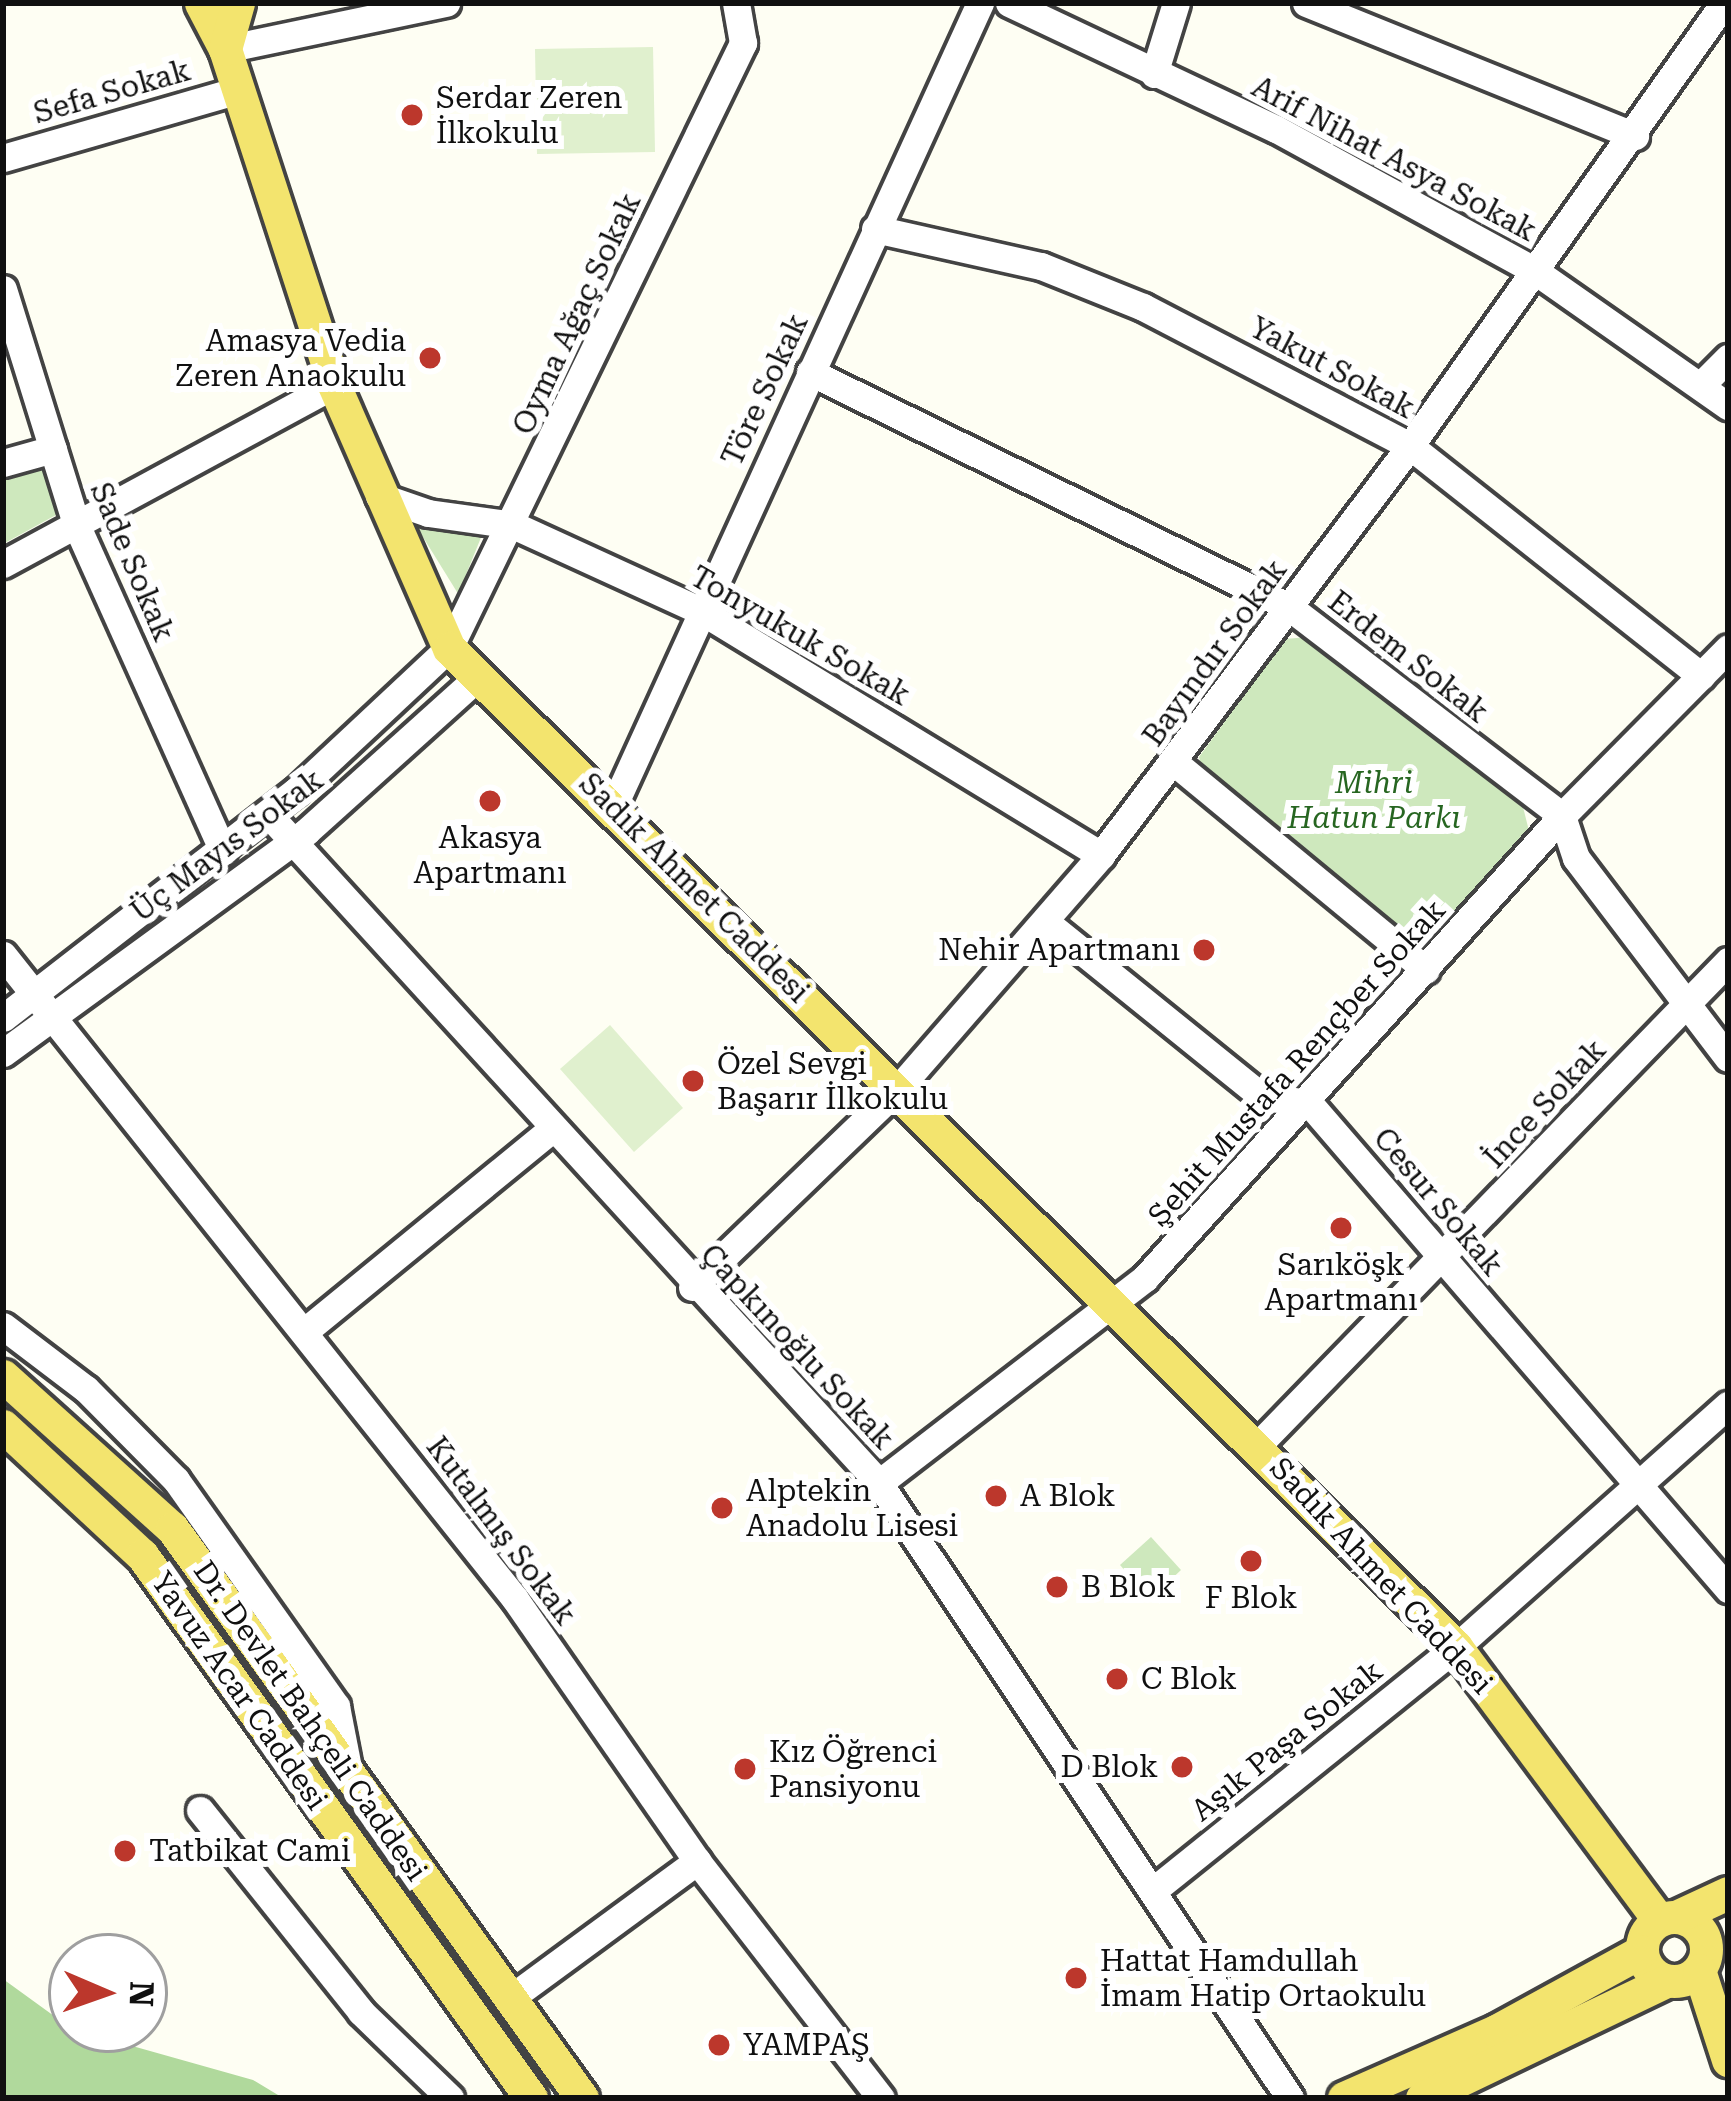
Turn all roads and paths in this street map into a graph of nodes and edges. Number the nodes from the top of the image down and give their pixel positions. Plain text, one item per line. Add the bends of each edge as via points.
1 (201, 3) edge
2 (238, 3) edge
3 (446, 3) edge
4 (736, 3) edge
5 (980, 3) edge
6 (1009, 3) edge
7 (1176, 3) edge
8 (1306, 3) edge
9 (1724, 3) edge
10 (225, 49) junction
11 (1154, 74) junction
12 (239, 90) junction
13 (1635, 136) junction
14 (3, 158) edge
15 (875, 230) junction
16 (1535, 272) junction
17 (3, 289) edge
18 (1728, 358) edge
19 (810, 371) junction
20 (1702, 384) junction
21 (334, 385) junction
22 (1728, 406) edge
23 (1410, 446) junction
24 (53, 449) junction
25 (3, 463) edge
26 (379, 496) junction
27 (76, 524) junction
28 (513, 525) junction
29 (3, 564) edge
30 (1288, 607) junction
31 (701, 611) junction
32 (449, 648) junction
33 (1728, 649) edge
34 (1701, 676) junction
35 (478, 677) junction
36 (1175, 763) junction
37 (614, 806) junction
38 (268, 814) junction
39 (1562, 816) junction
40 (295, 839) junction
41 (224, 851) junction
42 (1101, 855) junction
43 (1047, 923) junction
44 (3, 955) edge
45 (1728, 961) edge
46 (1426, 970) junction
47 (1687, 1003) junction
48 (39, 1009) junction
49 (3, 1018) edge
50 (3, 1053) edge
51 (1728, 1058) edge
52 (896, 1091) junction
53 (1309, 1103) junction
54 (552, 1129) junction
55 (1443, 1260) junction
56 (692, 1287) junction
57 (1115, 1303) junction
58 (3, 1326) edge
59 (305, 1330) junction
60 (3, 1376) edge
61 (1728, 1405) edge
62 (3, 1426) edge
63 (1257, 1446) junction
64 (879, 1483) junction
65 (1639, 1488) junction
66 (1728, 1589) edge
67 (1456, 1647) junction
68 (350, 1778) junction
69 (200, 1810) dead end
70 (697, 1861) junction
71 (1155, 1889) junction
72 (1728, 1893) edge
73 (1668, 1919) junction
74 (1642, 1952) junction
75 (1694, 1967) edge
76 (508, 2000) junction
77 (1724, 2048) edge
78 (450, 2098) edge
79 (531, 2098) edge
80 (583, 2098) edge
81 (881, 2098) edge
82 (1290, 2098) edge
83 (1344, 2098) edge
84 (1422, 2098) edge

1 - 10 main road, Sadık Ahmet Caddesi
2 - 10 main road
3 - 10 street
4 - 28 street, Oyma Ağaç Sokak via 743,43
5 - 15 street, Töre Sokak
6 - 11 street, Arif Nihat Asya Sokak
7 - 11 street
8 - 13 street
9 - 13 street, Bayındır Sokak
10 - 12 main road, Sadık Ahmet Caddesi
11 - 16 street, Arif Nihat Asya Sokak via 1276,129
12 - 14 street, Sefa Sokak
12 - 21 main road, Sadık Ahmet Caddesi
13 - 16 street, Bayındır Sokak
15 - 19 street, Töre Sokak
15 - 23 street, Yakut Sokak via 1041,266
16 - 20 street, Arif Nihat Asya Sokak
16 - 23 street, Bayındır Sokak
17 - 24 street, Sade Sokak
18 - 20 street
19 - 30 street, Erdem Sokak
19 - 31 street, Töre Sokak
20 - 22 street, Arif Nihat Asya Sokak
21 - 26 main road, Sadık Ahmet Caddesi
21 - 27 street
23 - 30 street, Bayındır Sokak
23 - 34 street, Yakut Sokak
24 - 25 street
24 - 27 street, Sade Sokak
26 - 28 street, Tonyukuk Sokak via 428,513
26 - 32 main road, Sadık Ahmet Caddesi
27 - 29 street
27 - 41 street, Sade Sokak
28 - 31 street, Tonyukuk Sokak
28 - 32 street, Oyma Ağaç Sokak
30 - 36 street, Bayındır Sokak
30 - 39 street, Erdem Sokak
31 - 37 street, Töre Sokak
31 - 42 street, Tonyukuk Sokak
32 - 35 main road, Sadık Ahmet Caddesi
32 - 38 street, Üç Mayıs Sokak
33 - 34 street, Şehit Mustafa Rençber Sokak
34 - 39 street, Şehit Mustafa Rençber Sokak
35 - 37 main road, Sadık Ahmet Caddesi
35 - 40 street, Üç Mayıs Sokak
36 - 42 street, Bayındır Sokak
36 - 46 street
37 - 52 main road, Sadık Ahmet Caddesi
38 - 40 street, Çapkınoğlu Sokak
38 - 41 street, Üç Mayıs Sokak
39 - 46 street, Şehit Mustafa Rençber Sokak
39 - 47 street, Erdem Sokak via 1576,859
40 - 48 street, Üç Mayıs Sokak
40 - 54 street, Çapkınoğlu Sokak
41 - 48 street, Üç Mayıs Sokak
42 - 43 street, Bayındır Sokak
43 - 52 street, Bayındır Sokak
43 - 53 street via 1263,1096
44 - 48 street, Kutalmış Sokak
45 - 47 street, İnce Sokak
46 - 53 street, Şehit Mustafa Rençber Sokak
47 - 51 street, Erdem Sokak
47 - 55 street, İnce Sokak
48 - 49 street, Üç Mayıs Sokak
48 - 50 street, Üç Mayıs Sokak
48 - 59 street, Kutalmış Sokak
52 - 56 street, Bayındır Sokak
52 - 57 main road, Sadık Ahmet Caddesi
53 - 55 street, Cesur Sokak
53 - 57 street, Şehit Mustafa Rençber Sokak
54 - 56 street, Çapkınoğlu Sokak
54 - 59 street
55 - 63 street, İnce Sokak
55 - 65 street, Cesur Sokak
56 - 64 street, Çapkınoğlu Sokak
57 - 63 main road, Sadık Ahmet Caddesi
57 - 64 street, Şehit Mustafa Rençber Sokak
58 - 68 street via 86,1389 176,1480 336,1706
59 - 70 street, Kutalmış Sokak via 515,1599
60 - 68 main road, Dr. Devlet Bahçeli Caddesi via 172,1528
61 - 65 street, Aşık Paşa Sokak
62 - 79 main road, Yavuz Acar Caddesi via 142,1555
63 - 67 main road, Sadık Ahmet Caddesi
64 - 71 street, Çapkınoğlu Sokak
65 - 66 street, Cesur Sokak
65 - 67 street, Aşık Paşa Sokak
67 - 71 street, Aşık Paşa Sokak
67 - 73 main road, Sadık Ahmet Caddesi
68 - 76 main road, Dr. Devlet Bahçeli Caddesi
69 - 78 street via 361,2012
70 - 76 street
70 - 81 street, Kutalmış Sokak
71 - 82 street, Çapkınoğlu Sokak
72 - 73 main road
73 - 74 main road
73 - 75 main road, Sadık Ahmet Caddesi via 1699,1929
74 - 75 main road via 1652,1973
74 - 83 main road via 1496,2031
75 - 77 main road
75 - 84 main road
76 - 80 main road, Dr. Devlet Bahçeli Caddesi

